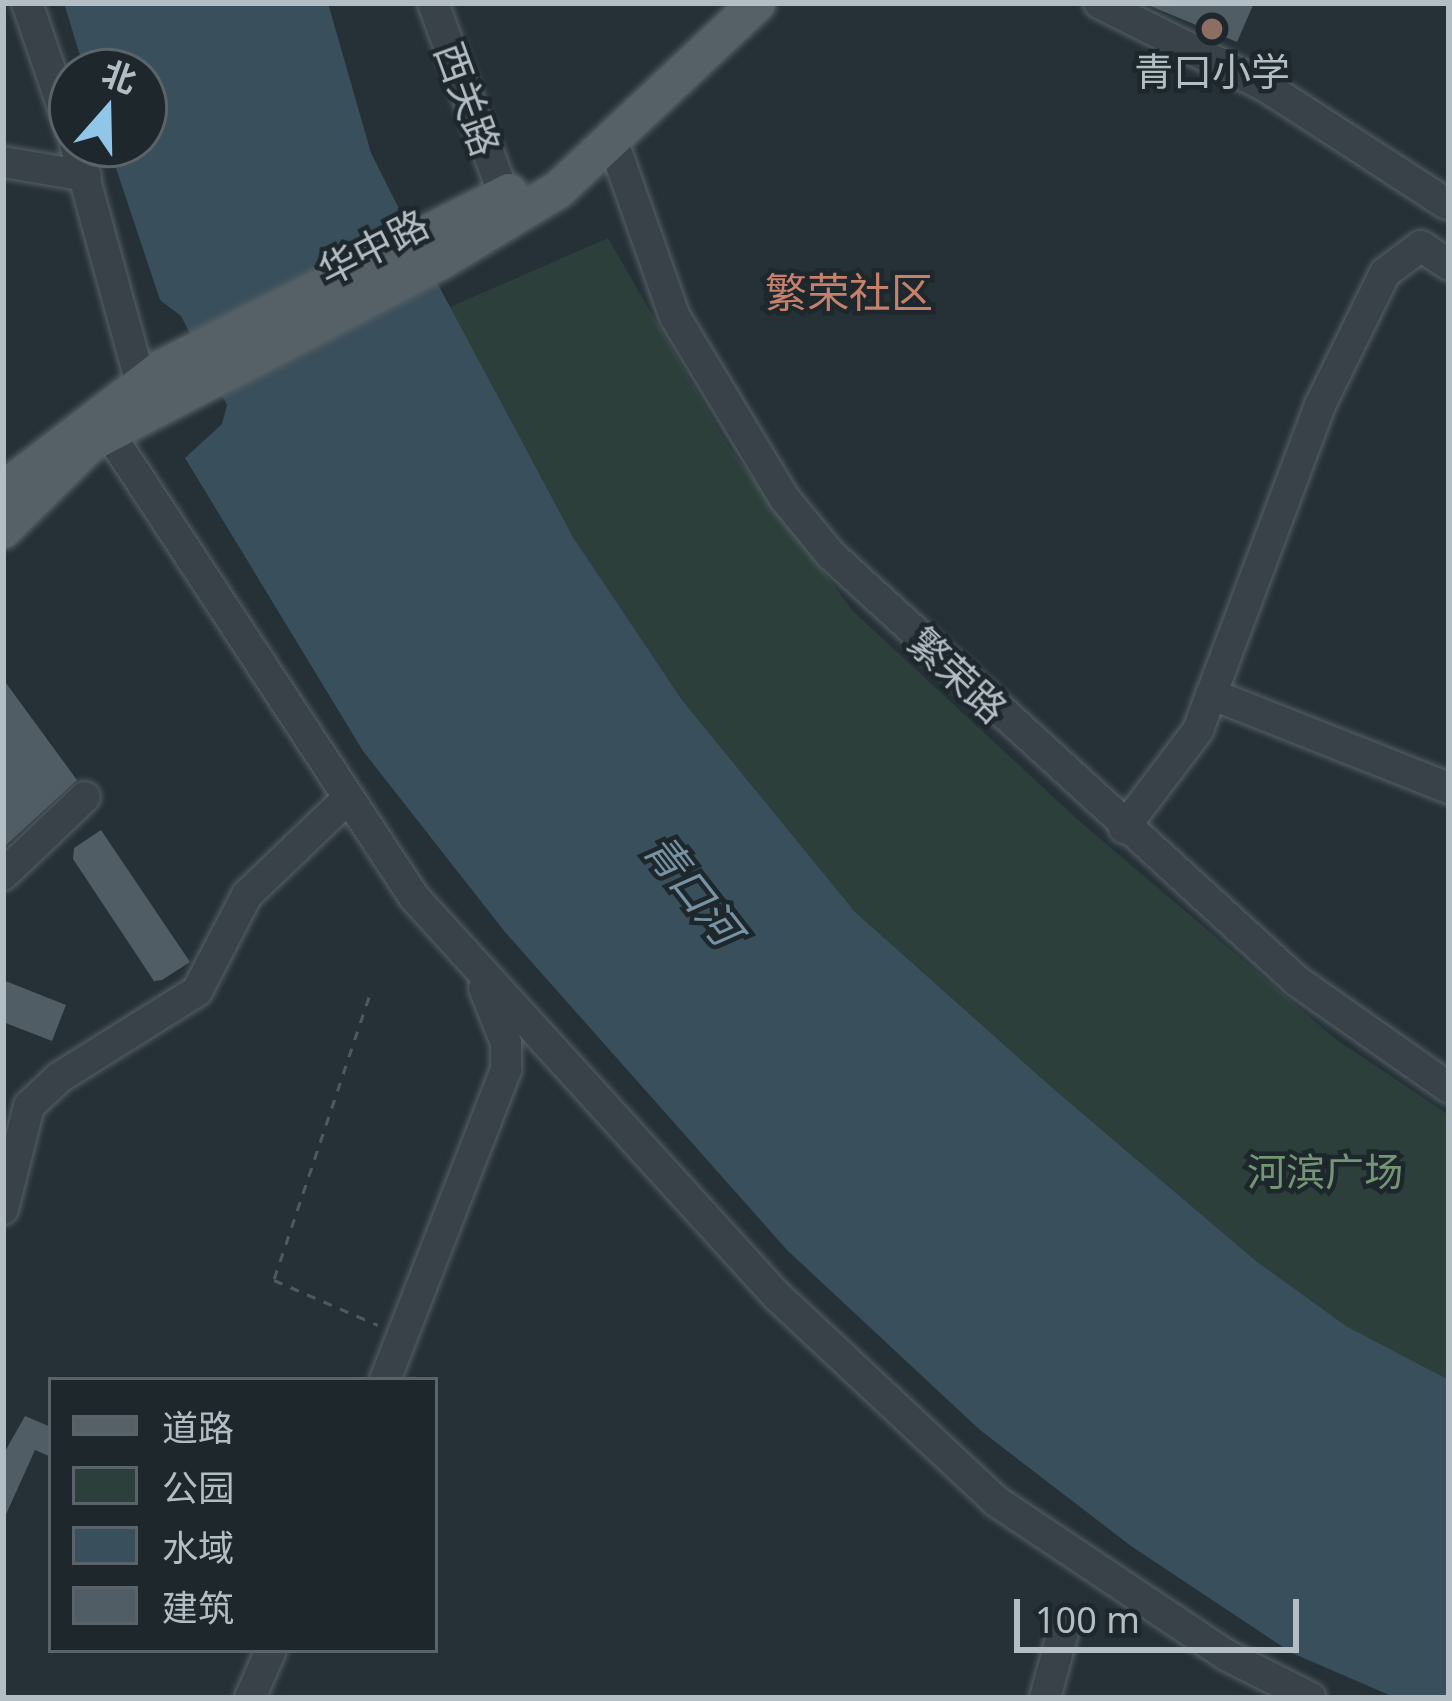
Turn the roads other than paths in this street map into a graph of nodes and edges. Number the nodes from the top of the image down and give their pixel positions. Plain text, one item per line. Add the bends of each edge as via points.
1 (27, 3) edge
2 (433, 3) edge
3 (728, 3) edge
4 (757, 3) edge
5 (1099, 3) edge
6 (48, 64) edge
7 (614, 145) junction
8 (3, 161) edge
9 (83, 168) edge
10 (86, 176) junction
11 (504, 195) junction
12 (1448, 202) edge
13 (1421, 246) junction
14 (432, 250) junction
15 (1449, 266) edge
16 (161, 381) junction
17 (109, 433) junction
18 (3, 490) edge
19 (3, 530) edge
20 (1210, 694) junction
21 (1449, 788) edge
22 (86, 797) dead end
23 (348, 798) junction
24 (1124, 828) junction
25 (3, 875) edge
26 (475, 965) junction
27 (1449, 1088) edge
28 (3, 1209) edge
29 (386, 1377) edge
30 (1063, 1632) dead end
31 (270, 1653) edge
32 (250, 1698) edge
33 (1046, 1698) edge
34 (1311, 1698) edge

1 - 6 street
2 - 11 street, 西关路
3 - 11 main road, 华中路 via 604,124
4 - 7 main road, 华中路
5 - 12 street via 1264,86
7 - 14 main road, 华中路 via 558,190
7 - 24 street, 繁荣路 via 675,317 785,499 894,616
8 - 10 street
9 - 10 street
10 - 16 street
11 - 14 main road, 华中路
12 - 13 street
13 - 15 street
13 - 20 street via 1385,272 1320,405
14 - 16 main road, 华中路
16 - 17 main road, 华中路
16 - 18 main road, 华中路
17 - 19 main road, 华中路 via 77,454
17 - 23 street
20 - 21 street
20 - 24 street via 1182,761
22 - 25 street
23 - 26 street via 414,897
23 - 28 street via 247,895 196,991 60,1077 29,1106
24 - 27 street, 繁荣路 via 1340,1016
26 - 29 street via 506,1043 506,1070
26 - 34 street via 787,1307 967,1475 1144,1603
30 - 33 street
31 - 32 street

